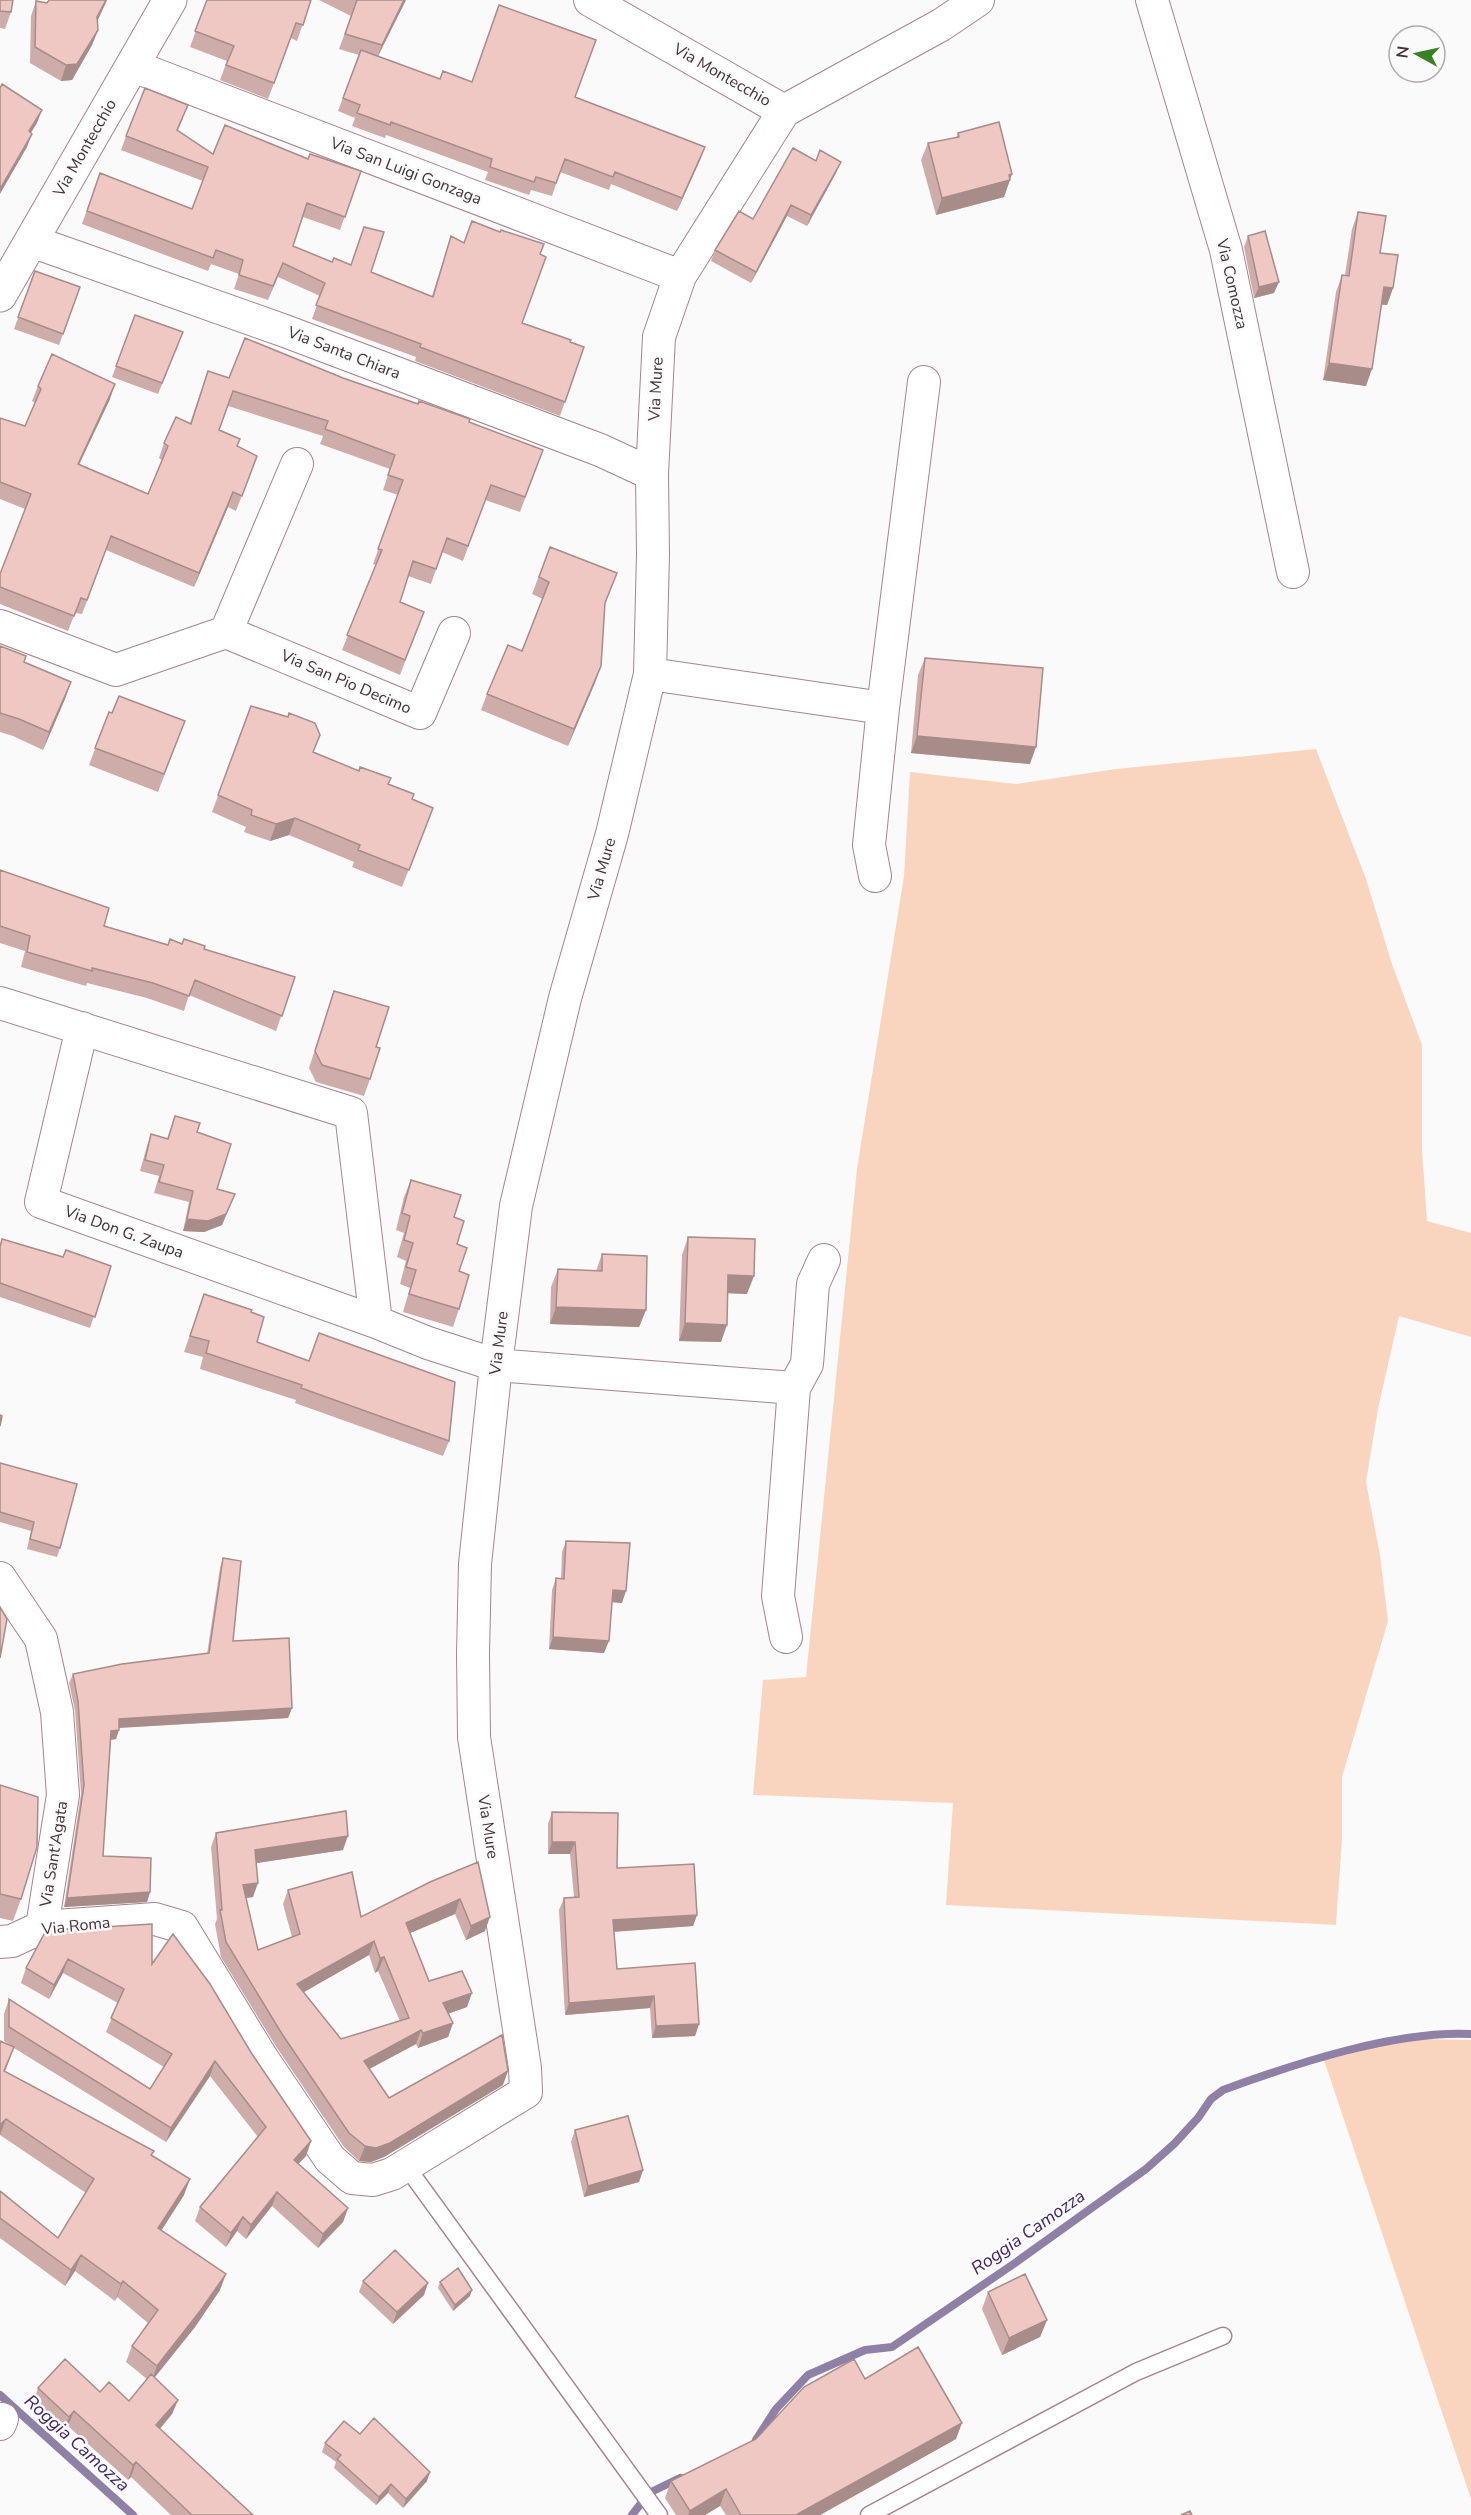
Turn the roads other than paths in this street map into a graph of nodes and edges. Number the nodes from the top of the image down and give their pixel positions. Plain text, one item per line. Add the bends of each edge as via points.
1 (170, 0) edge
2 (590, 0) edge
3 (978, 0) edge
4 (1152, 0) edge
5 (132, 66) junction
6 (784, 111) junction
7 (31, 241) junction
8 (680, 276) junction
9 (0, 295) edge
10 (924, 382) dead end
11 (297, 464) dead end
12 (652, 474) junction
13 (1293, 572) dead end
14 (0, 626) edge
15 (226, 632) junction
16 (454, 633) dead end
17 (650, 674) junction
18 (883, 708) junction
19 (875, 876) dead end
20 (0, 1004) edge
21 (82, 1028) junction
22 (824, 1260) dead end
23 (376, 1322) junction
24 (496, 1365) junction
25 (794, 1388) junction
26 (0, 1578) edge
27 (786, 1637) dead end
28 (155, 1919) joint
29 (42, 1927) junction
30 (0, 1942) edge
31 (406, 2166) junction
32 (1222, 2337) dead end
33 (659, 2515) edge
34 (869, 2515) edge

1 - 5 street, Via Montecchio
2 - 6 street, Via Montecchio
3 - 6 street, Via Montecchio via 941,25
4 - 13 street, Via Comozza via 1226,250
5 - 7 street, Via Montecchio
5 - 8 street, Via San Luigi Gonzaga
6 - 8 street, Via Mure
7 - 9 street, Via Montecchio
7 - 12 street, Via Santa Chiara via 296,335 600,450
8 - 12 street, Via Mure via 659,337
10 - 18 street
11 - 15 street
12 - 17 street, Via Mure
14 - 15 street via 116,670
15 - 16 street, Via San Pio Decimo via 420,713
17 - 18 street
17 - 24 street, Via Mure via 612,834 565,998 516,1206
18 - 19 street via 869,845
20 - 21 street
21 - 23 street via 351,1113
21 - 23 street, Via Don G. Zaupa via 41,1202
22 - 25 street via 813,1284 807,1364
23 - 24 street, Via Don G. Zaupa
24 - 25 street, Via Don G. Zaupa
24 - 31 street, Via Mure via 475,1564 474,1737 526,2092
25 - 27 street via 778,1596
26 - 29 street, Via Sant'Agata via 41,1639 57,1713 63,1795
28 - 29 street, Via Roma
28 - 31 street, Via Mure via 182,1927 262,2058 330,2159 352,2178 373,2180
29 - 30 street, Via Roma via 12,1941
31 - 33 lane
32 - 34 lane via 1137,2372

